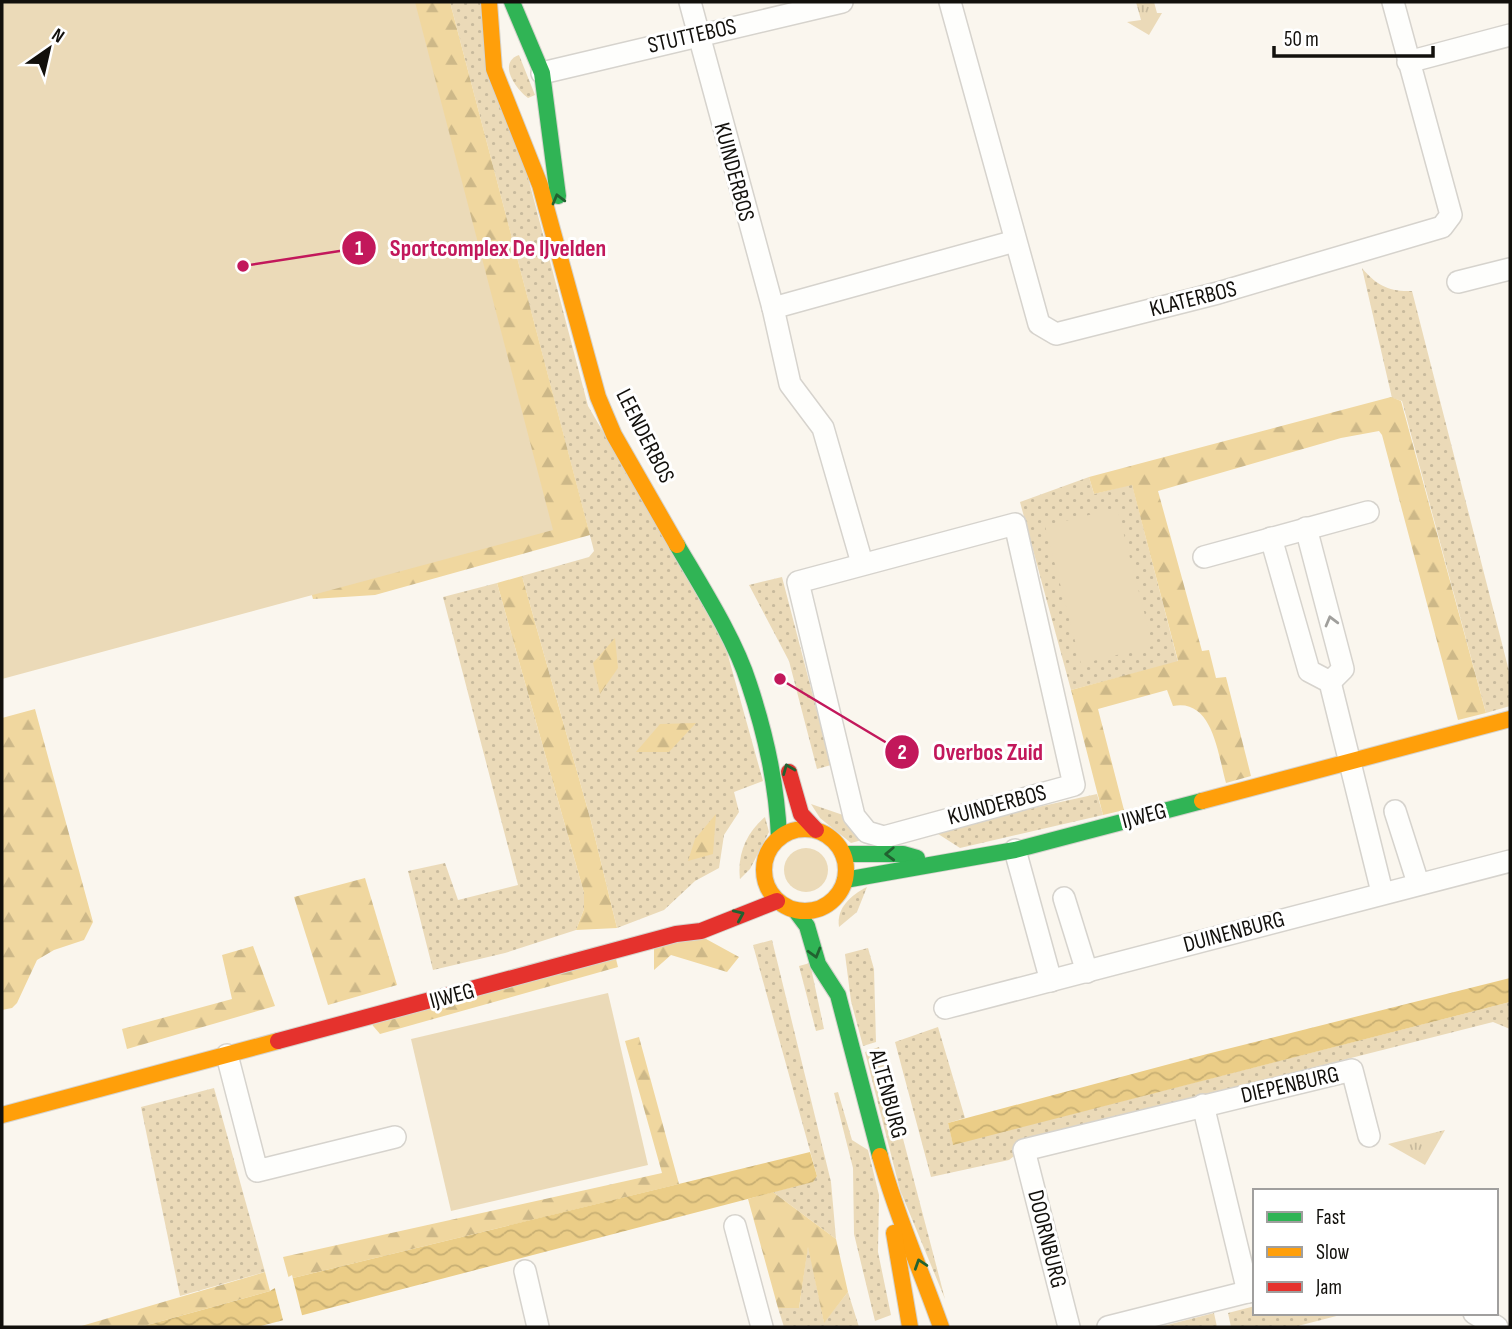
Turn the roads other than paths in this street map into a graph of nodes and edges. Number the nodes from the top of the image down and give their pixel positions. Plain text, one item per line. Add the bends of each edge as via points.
1 (489, 2) edge
2 (512, 2) edge
3 (690, 2) edge
4 (842, 2) edge
5 (950, 2) edge
6 (1393, 2) edge
7 (526, 33) junction
8 (699, 34) junction
9 (1510, 34) edge
10 (492, 48) junction
11 (1408, 62) junction
12 (542, 74) junction
13 (548, 106) junction
14 (507, 108) junction
15 (1014, 241) junction
16 (1510, 269) edge
17 (1458, 282) dead end
18 (773, 308) junction
19 (1368, 512) dead end
20 (1306, 528) junction
21 (1271, 538) junction
22 (1203, 557) dead end
23 (862, 564) junction
24 (1330, 682) junction
25 (1510, 719) edge
26 (1351, 761) junction
27 (1395, 811) dead end
28 (816, 830) junction
29 (779, 837) junction
30 (1015, 850) junction
31 (843, 854) junction
32 (1510, 861) edge
33 (935, 863) junction
34 (763, 870) junction
35 (845, 880) junction
36 (1418, 883) junction
37 (750, 886) dead end
38 (1382, 892) junction
39 (1065, 898) dead end
40 (777, 901) junction
41 (795, 910) junction
42 (702, 913) dead end
43 (676, 934) junction
44 (840, 964) dead end
45 (1087, 972) junction
46 (1051, 981) junction
47 (838, 995) junction
48 (945, 1008) dead end
49 (227, 1055) junction
50 (1203, 1105) junction
51 (2, 1115) edge
52 (1368, 1136) dead end
53 (395, 1137) dead end
54 (1024, 1150) joint
55 (893, 1204) junction
56 (735, 1226) dead end
57 (525, 1271) dead end
58 (1251, 1291) edge
59 (1477, 1315) edge
60 (538, 1327) edge
61 (762, 1327) edge
62 (910, 1327) edge
63 (941, 1327) edge
64 (1069, 1327) edge
65 (1108, 1327) edge
66 (1497, 1327) edge

1 - 10 main road, LEENDERBOS
2 - 7 main road, LEENDERBOS
3 - 8 street, KUINDERBOS
4 - 8 street, STUTTEBOS
5 - 15 street, KLATERBOS
6 - 11 street, KLATERBOS
7 - 10 main road via 505,34
7 - 12 main road, LEENDERBOS
8 - 12 street, STUTTEBOS
8 - 18 street, KUINDERBOS
9 - 11 street
10 - 14 main road, LEENDERBOS
11 - 15 street, KLATERBOS via 1451,215 1442,228 1245,286 1056,334 1040,324
12 - 13 main road, LEENDERBOS
13 - 14 main road via 540,116 530,118
28 -> 13 main road, LEENDERBOS via 801,814 752,656 613,403 555,184
14 - 29 main road, LEENDERBOS via 540,185 614,435 713,608 749,682 778,805
15 - 18 street
16 - 17 street
18 - 23 street, KUINDERBOS via 790,384 823,428
19 - 20 street
20 - 21 street
24 -> 20 street via 1343,669
21 - 22 street
21 - 24 street via 1309,671
23 - 23 street, KUINDERBOS via 1015,524 1074,785 884,837 867,832 854,816 798,582
24 - 26 street
25 - 26 main road, IJWEG
26 - 30 main road, IJWEG
26 - 38 street
27 - 36 street
28 - 29 main road via 801,829
28 - 31 main road
29 - 34 main road
30 - 33 main road, IJWEG
30 - 46 street
33 -> 31 main road, IJWEG via 903,854
31 - 35 main road
32 - 36 street, DUINENBURG
33 - 35 main road, IJWEG
34 - 37 main road
34 - 40 main road via 764,881
35 - 41 main road via 828,911
36 - 38 street, DUINENBURG
38 - 45 street, DUINENBURG
39 - 45 street
40 - 41 main road
43 -> 40 main road, IJWEG via 701,931
41 -> 47 main road, ALTENBURG via 807,926 818,964
42 - 43 main road, IJWEG
43 - 49 main road, IJWEG
44 - 47 main road, ALTENBURG
45 - 46 street, DUINENBURG
46 - 48 street, DUINENBURG
47 - 55 main road, ALTENBURG
49 - 51 main road, IJWEG
49 - 53 street via 257,1171
50 - 52 street, DIEPENBURG via 1352,1070
50 - 54 street, DIEPENBURG
50 - 58 street
54 - 64 street, DOORNBURG
55 - 62 main road, ALTENBURG via 895,1250
63 -> 55 main road, ALTENBURG via 913,1245
56 - 61 street
57 - 60 street
58 - 65 street
59 - 66 street

